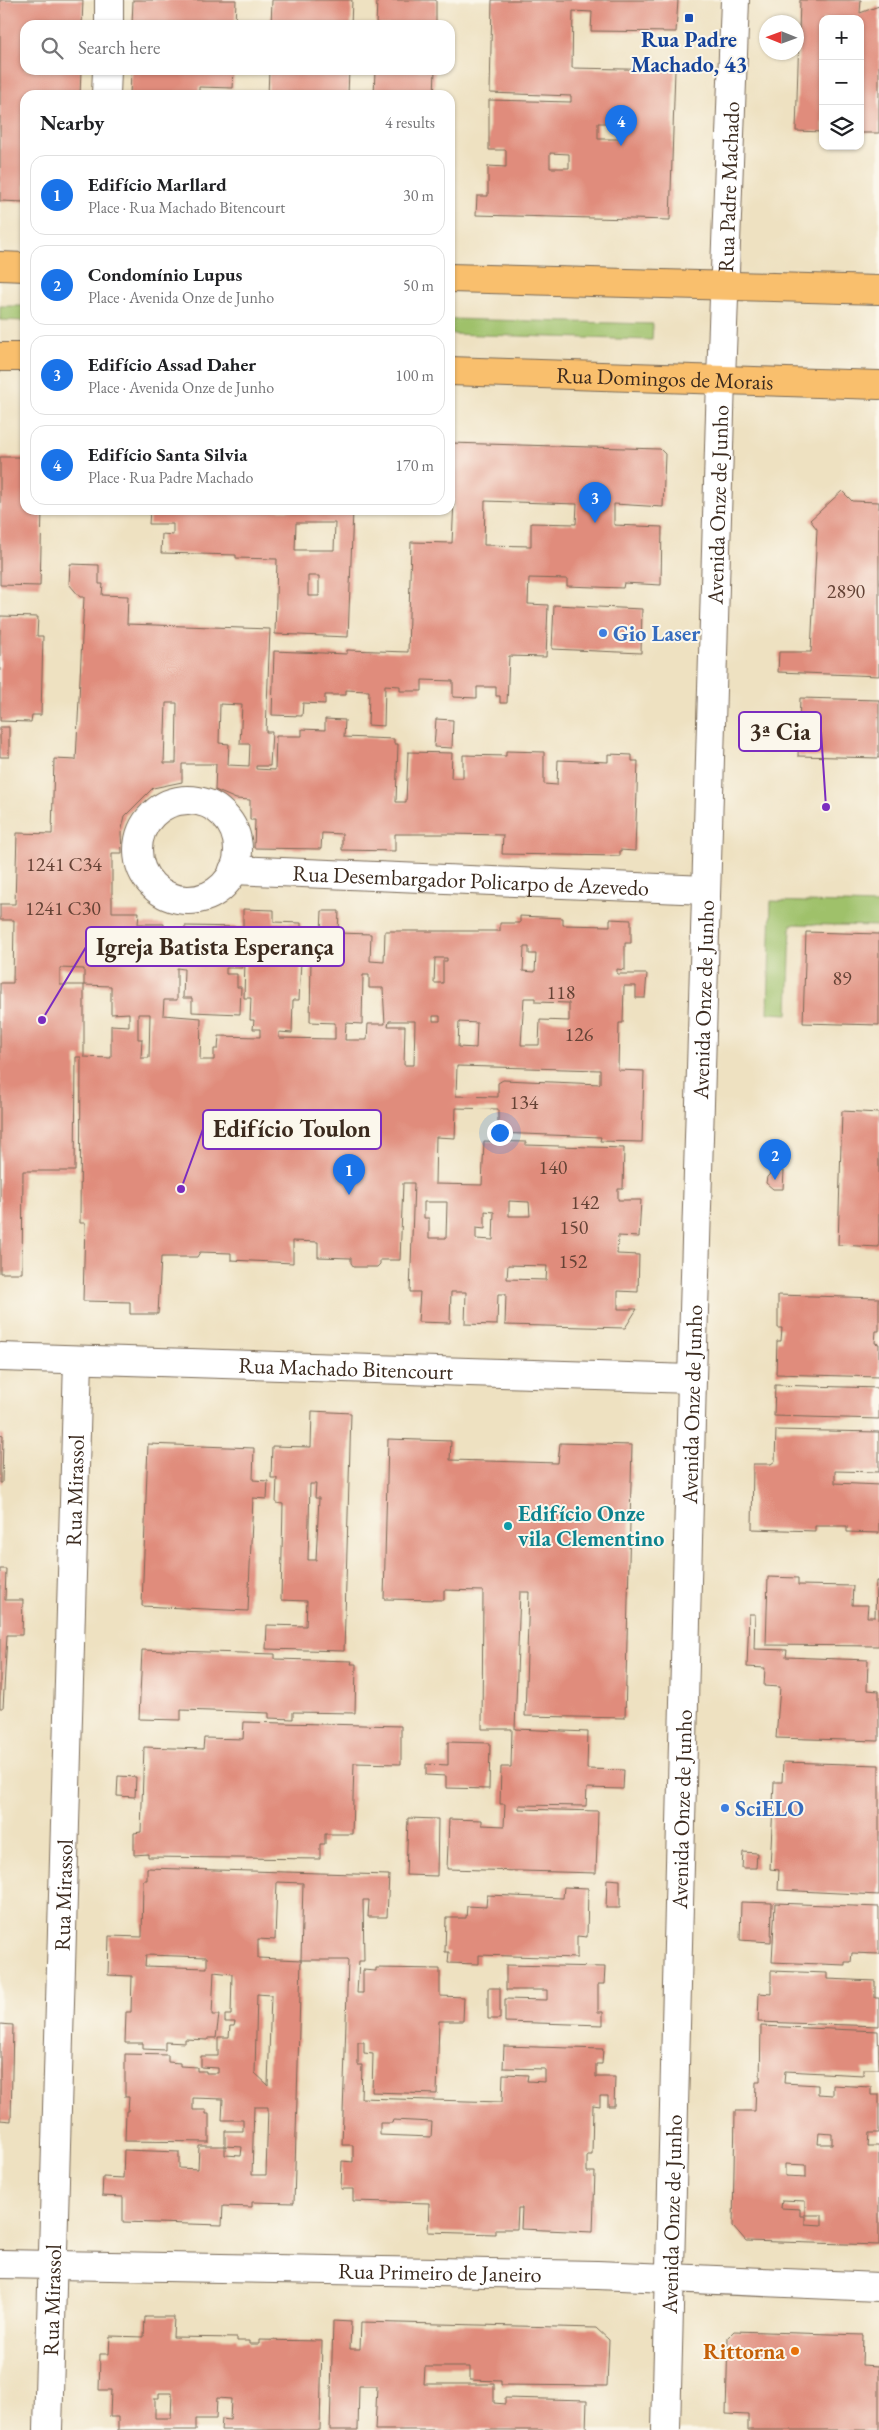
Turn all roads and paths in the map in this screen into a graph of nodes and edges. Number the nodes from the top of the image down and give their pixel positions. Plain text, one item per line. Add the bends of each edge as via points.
1 (109, 0) edge
2 (736, 0) edge
3 (109, 20) edge
4 (107, 75) edge
5 (106, 90) edge
6 (0, 266) edge
7 (20, 267) edge
8 (455, 278) edge
9 (725, 285) junction
10 (879, 290) edge
11 (0, 357) edge
12 (20, 358) edge
13 (455, 371) edge
14 (721, 379) junction
15 (879, 385) edge
16 (233, 870) dead end
17 (706, 890) junction
18 (0, 1358) edge
19 (78, 1360) junction
20 (692, 1379) junction
21 (0, 2264) edge
22 (51, 2266) junction
23 (670, 2277) junction
24 (879, 2287) edge
25 (48, 2430) edge
26 (666, 2430) edge

1 - 3 street
2 - 9 street, Rua Padre Machado
4 - 5 street
6 - 7 main road
8 - 9 main road
9 - 10 main road
9 - 14 street, Rua Padre Machado
11 - 12 main road
13 - 14 main road, Rua Domingos de Morais
14 - 15 main road, Rua Domingos de Morais
14 - 17 street, Avenida Onze de Junho
16 - 17 street, Rua Desembargador Policarpo de Azevedo
17 - 20 street, Avenida Onze de Junho
18 - 19 street, Rua Machado Bitencourt
19 - 20 street, Rua Machado Bitencourt
19 - 22 street, Rua Mirassol
20 - 23 street, Avenida Onze de Junho
21 - 22 street, Rua Primeiro de Janeiro
22 - 23 street, Rua Primeiro de Janeiro
22 - 25 street, Rua Mirassol
23 - 24 street, Rua Primeiro de Janeiro
23 - 26 street, Avenida Onze de Junho

